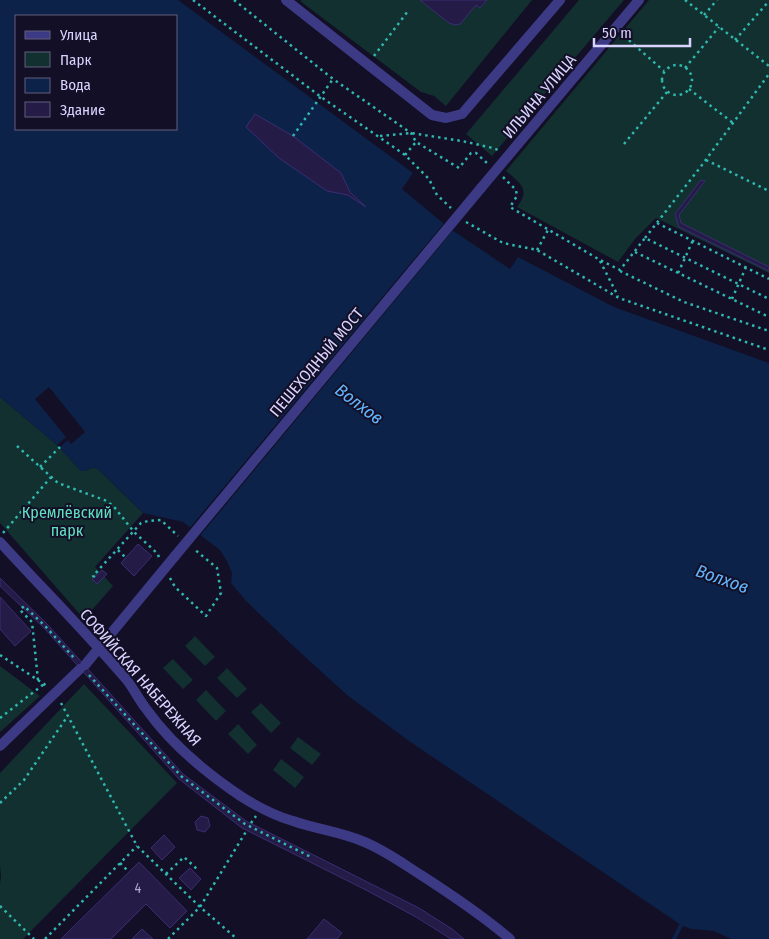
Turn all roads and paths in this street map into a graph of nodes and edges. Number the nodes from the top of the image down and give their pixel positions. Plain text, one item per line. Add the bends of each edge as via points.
1 (234, 0) edge
2 (286, 0) edge
3 (560, 0) edge
4 (639, 0) edge
5 (685, 0) edge
6 (717, 0) edge
7 (769, 1) edge
8 (408, 11) dead end
9 (704, 15) junction
10 (719, 27) junction
11 (616, 28) junction
12 (735, 40) junction
13 (368, 65) junction
14 (769, 66) edge
15 (685, 68) junction
16 (664, 71) junction
17 (769, 74) edge
18 (333, 78) junction
19 (689, 89) junction
20 (668, 92) junction
21 (733, 123) junction
22 (411, 133) junction
23 (293, 136) dead end
24 (379, 136) dead end
25 (416, 142) junction
26 (624, 144) dead end
27 (405, 154) dead end
28 (508, 156) junction
29 (706, 160) junction
30 (484, 161) dead end
31 (506, 180) dead end
32 (481, 188) joint
33 (769, 191) edge
34 (657, 223) junction
35 (548, 230) junction
36 (645, 238) junction
37 (693, 240) junction
38 (537, 250) dead end
39 (635, 252) junction
40 (685, 258) junction
41 (600, 260) junction
42 (746, 267) junction
43 (620, 270) junction
44 (678, 272) junction
45 (769, 278) edge
46 (738, 284) junction
47 (619, 298) dead end
48 (732, 299) junction
49 (769, 299) edge
50 (769, 317) edge
51 (769, 331) edge
52 (17, 446) dead end
53 (60, 447) dead end
54 (40, 467) junction
55 (51, 477) junction
56 (134, 532) junction
57 (0, 536) edge
58 (0, 542) edge
59 (117, 550) junction
60 (158, 554) dead end
61 (126, 558) dead end
62 (95, 577) dead end
63 (175, 587) dead end
64 (20, 610) dead end
65 (206, 616) dead end
66 (99, 649) junction
67 (0, 655) edge
68 (38, 680) junction
69 (44, 684) junction
70 (56, 692) junction
71 (67, 717) junction
72 (0, 718) edge
73 (0, 746) edge
74 (0, 803) edge
75 (246, 830) dead end
76 (137, 846) junction
77 (120, 863) junction
78 (199, 871) dead end
79 (128, 872) dead end
80 (166, 874) junction
81 (0, 906) edge
82 (200, 907) junction
83 (34, 939) edge
84 (46, 939) edge
85 (168, 939) edge
86 (237, 939) edge
87 (510, 939) edge

1 - 18 path
2 - 13 street
3 - 13 street via 462,114 446,118 432,115
4 - 11 street, ИЛЬИНА УЛИЦА
5 - 9 path
6 - 9 path
7 - 12 path
8 - 13 path
9 - 10 path
10 - 12 path
10 - 15 path
11 - 16 path
11 - 28 street, ИЛЬИНА УЛИЦА
12 - 14 path
15 - 16 path via 674,65
15 - 19 path via 692,78
16 - 20 path via 661,82
17 - 21 path
18 - 22 path
18 - 23 path
19 - 20 path via 679,95
19 - 21 path
20 - 26 path
21 - 29 path
22 - 24 path
22 - 25 path
22 - 28 path via 493,148
25 - 27 path
25 - 30 path via 458,168 471,153 476,153
28 - 32 street, ИЛЬИНА УЛИЦА
29 - 33 path
29 - 34 path
31 - 35 path via 516,190 517,196 510,207
32 - 66 street, ПЕШЕХОДНЫЙ МОСТ, bridge
34 - 36 path
34 - 37 path
35 - 38 path
35 - 41 path
36 - 39 path
36 - 40 path
37 - 40 path
37 - 42 path
39 - 43 path
39 - 44 path
40 - 44 path
40 - 46 path
41 - 43 path
41 - 47 path
42 - 45 path
42 - 46 path
43 - 51 path via 684,302
44 - 48 path
46 - 48 path
46 - 49 path
48 - 50 path
52 - 54 path
53 - 54 path
54 - 55 path
55 - 56 path via 58,483 107,501
55 - 57 path
56 - 59 path
56 - 60 path
58 - 66 street, СОФИЙСКАЯ НАБЕРЕЖНАЯ
59 - 61 path
59 - 62 path
63 - 65 path
64 - 68 path via 32,622
66 - 70 street, ПЕШЕХОДНЫЙ МОСТ
66 - 87 street, СОФИЙСКАЯ НАБЕРЕЖНАЯ via 127,681 147,711 185,753 242,797 292,821 349,837 386,852 456,898
67 - 68 path
68 - 69 path
69 - 70 path
69 - 72 path
70 - 71 path
70 - 73 street, ПЕШЕХОДНЫЙ МОСТ
71 - 74 path via 24,780
71 - 76 path
75 - 82 path
76 - 77 path
76 - 80 path
77 - 79 path
77 - 84 path
78 - 80 path via 184,857
80 - 82 path
81 - 83 path
82 - 85 path
82 - 86 path

